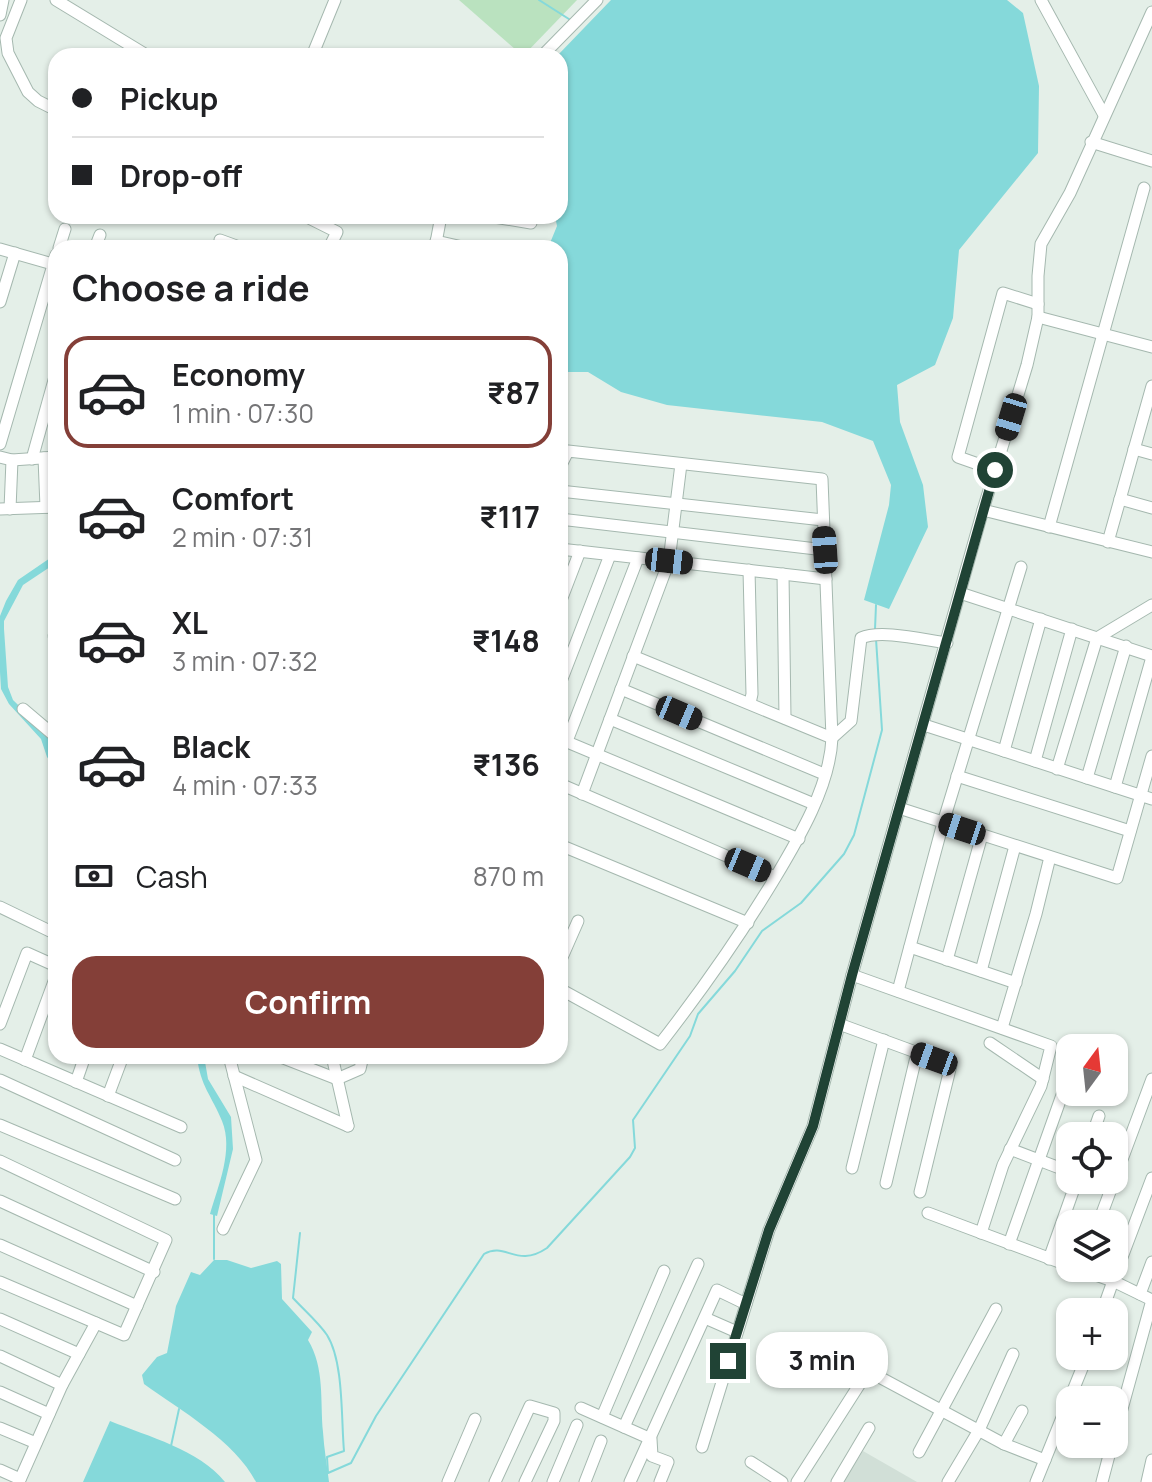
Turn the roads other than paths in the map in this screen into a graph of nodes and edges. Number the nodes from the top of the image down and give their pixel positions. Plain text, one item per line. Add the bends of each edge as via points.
1 (3, 0) edge
2 (21, 0) edge
3 (56, 0) edge
4 (335, 0) edge
5 (597, 0) edge
6 (1041, 0) edge
7 (1152, 12) edge
8 (0, 15) edge
9 (135, 48) edge
10 (315, 48) edge
11 (550, 48) edge
12 (48, 106) edge
13 (1104, 115) junction
14 (1091, 142) junction
15 (1152, 161) edge
16 (1146, 192) edge
17 (321, 224) edge
18 (65, 229) dead end
19 (100, 235) dead end
20 (62, 240) edge
21 (98, 240) edge
22 (333, 240) edge
23 (0, 249) edge
24 (15, 253) junction
25 (48, 260) edge
26 (48, 284) edge
27 (0, 302) edge
28 (1038, 310) junction
29 (1105, 334) junction
30 (1152, 347) edge
31 (1152, 386) edge
32 (1150, 399) edge
33 (48, 430) edge
34 (0, 444) edge
35 (1134, 449) junction
36 (568, 451) edge
37 (1152, 454) edge
38 (6, 458) edge
39 (44, 458) edge
40 (681, 464) junction
41 (995, 470) junction
42 (48, 486) edge
43 (568, 492) edge
44 (1120, 499) junction
45 (676, 505) junction
46 (48, 507) edge
47 (1152, 508) edge
48 (5, 509) edge
49 (983, 510) junction
50 (568, 520) edge
51 (823, 520) junction
52 (1049, 527) junction
53 (672, 532) junction
54 (1108, 542) junction
55 (568, 550) edge
56 (825, 550) junction
57 (580, 551) junction
58 (1152, 552) edge
59 (610, 555) junction
60 (638, 558) junction
61 (669, 561) junction
62 (1021, 567) dead end
63 (749, 570) junction
64 (783, 574) junction
65 (826, 579) junction
66 (568, 582) edge
67 (960, 593) junction
68 (1152, 605) edge
69 (1008, 608) junction
70 (1041, 619) junction
71 (1072, 629) junction
72 (1097, 638) junction
73 (947, 643) junction
74 (1126, 646) junction
75 (633, 656) junction
76 (1152, 656) edge
77 (568, 663) edge
78 (621, 689) junction
79 (750, 703) junction
80 (23, 709) dead end
81 (785, 718) junction
82 (610, 719) junction
83 (924, 725) junction
84 (568, 728) edge
85 (48, 730) edge
86 (832, 738) junction
87 (968, 739) junction
88 (568, 742) edge
89 (1004, 751) junction
90 (597, 754) junction
91 (1152, 756) edge
92 (1035, 761) junction
93 (1057, 769) junction
94 (824, 774) junction
95 (957, 776) junction
96 (1087, 778) junction
97 (1115, 787) junction
98 (568, 788) edge
99 (582, 794) junction
100 (1146, 798) edge
101 (814, 804) junction
102 (899, 808) junction
103 (943, 823) junction
104 (1130, 831) junction
105 (982, 835) junction
106 (799, 839) junction
107 (1015, 846) junction
108 (568, 848) edge
109 (1050, 857) junction
110 (775, 877) junction
111 (0, 907) edge
112 (578, 921) dead end
113 (748, 923) junction
114 (48, 930) edge
115 (568, 944) edge
116 (910, 947) junction
117 (947, 960) junction
118 (48, 962) edge
119 (981, 971) junction
120 (852, 975) junction
121 (1016, 983) junction
122 (898, 991) junction
123 (568, 993) edge
124 (48, 998) edge
125 (0, 1024) edge
126 (839, 1024) junction
127 (1002, 1028) junction
128 (884, 1040) junction
129 (990, 1043) dead end
130 (0, 1049) edge
131 (917, 1053) junction
132 (25, 1060) junction
133 (82, 1064) edge
134 (120, 1064) edge
135 (231, 1064) edge
136 (299, 1064) edge
137 (334, 1064) edge
138 (361, 1064) edge
139 (234, 1076) junction
140 (337, 1079) junction
141 (1043, 1079) junction
142 (1152, 1079) edge
143 (0, 1080) edge
144 (76, 1082) junction
145 (108, 1096) junction
146 (1058, 1106) edge
147 (1099, 1116) dead end
148 (1097, 1122) edge
149 (0, 1125) edge
150 (181, 1127) dead end
151 (1010, 1149) junction
152 (175, 1160) dead end
153 (1039, 1160) junction
154 (0, 1161) edge
155 (1056, 1167) edge
156 (852, 1168) dead end
157 (1152, 1178) edge
158 (886, 1183) dead end
159 (920, 1192) dead end
160 (1072, 1194) edge
161 (175, 1199) dead end
162 (0, 1201) edge
163 (1103, 1210) edge
164 (928, 1213) dead end
165 (223, 1229) dead end
166 (981, 1233) junction
167 (1128, 1241) edge
168 (1009, 1244) junction
169 (0, 1245) edge
170 (1049, 1259) junction
171 (1056, 1261) edge
172 (1152, 1262) edge
173 (698, 1264) dead end
174 (664, 1271) dead end
175 (154, 1272) junction
176 (0, 1282) edge
177 (1115, 1282) edge
178 (1140, 1294) junction
179 (1152, 1300) edge
180 (746, 1304) junction
181 (137, 1306) junction
182 (996, 1309) dead end
183 (705, 1318) junction
184 (0, 1319) edge
185 (96, 1323) junction
186 (737, 1332) junction
187 (815, 1350) dead end
188 (79, 1354) junction
189 (1013, 1354) dead end
190 (0, 1356) edge
191 (1081, 1370) edge
192 (868, 1371) junction
193 (62, 1385) junction
194 (1128, 1387) edge
195 (0, 1392) edge
196 (581, 1408) dead end
197 (1022, 1411) dead end
198 (943, 1413) junction
199 (49, 1414) junction
200 (602, 1417) junction
201 (475, 1419) dead end
202 (577, 1425) dead end
203 (624, 1427) junction
204 (0, 1428) edge
205 (869, 1428) dead end
206 (979, 1430) junction
207 (651, 1439) junction
208 (601, 1441) dead end
209 (36, 1443) junction
210 (1004, 1444) junction
211 (702, 1447) dead end
212 (919, 1452) dead end
213 (1108, 1458) edge
214 (1045, 1460) junction
215 (1152, 1460) edge
216 (751, 1462) dead end
217 (0, 1470) edge
218 (19, 1480) edge
219 (448, 1482) edge
220 (495, 1482) edge
221 (525, 1482) edge
222 (553, 1482) edge
223 (585, 1482) edge
224 (630, 1482) edge
225 (660, 1482) edge
226 (782, 1482) edge
227 (797, 1482) edge
228 (837, 1482) edge
229 (948, 1482) edge
230 (1036, 1482) edge
231 (1102, 1482) edge
232 (1147, 1482) edge

1 - 8 street
2 - 12 street via 6,38 8,53 28,92
3 - 9 street
4 - 10 street
5 - 11 street
6 - 13 street
7 - 13 street
13 - 14 street
14 - 15 street
14 - 28 street via 1041,244
16 - 29 street
17 - 22 street via 337,232
18 - 20 street
19 - 21 street
23 - 24 street
24 - 25 street
24 - 27 street
26 - 34 street
28 - 29 street
28 - 41 street
28 - 41 street via 1003,293 958,457
29 - 30 street
29 - 52 street
31 - 32 street
32 - 35 street
33 - 39 street
35 - 37 street
35 - 44 street
36 - 40 street
38 - 39 street
38 - 48 street
39 - 42 street
40 - 45 street
40 - 51 street via 822,479
41 - 49 street
43 - 45 street
44 - 47 street
44 - 54 street
45 - 51 street
45 - 53 street
46 - 48 street
49 - 52 street
49 - 67 street
50 - 53 street
51 - 56 street
52 - 54 street
53 - 56 street
53 - 61 street
54 - 58 street
55 - 57 street
56 - 65 street
57 - 59 street
57 - 66 street
59 - 60 street
59 - 77 street
60 - 61 street
60 - 84 street
61 - 63 street
61 - 75 street
62 - 69 street
63 - 64 street
63 - 79 street
64 - 65 street
64 - 81 street
65 - 86 street
67 - 69 street
67 - 73 street
68 - 72 street
69 - 70 street
69 - 87 street
70 - 71 street
70 - 89 street
71 - 72 street
71 - 92 street
72 - 74 street
72 - 93 street
73 - 83 street
73 - 86 street via 876,634 861,638 851,721
74 - 76 street
74 - 96 street
75 - 78 street
75 - 79 street
76 - 97 street
78 - 82 street
78 - 94 street
79 - 81 street
80 - 85 street
81 - 86 street
82 - 90 street
82 - 101 street
83 - 87 street
83 - 102 street
86 - 94 street
87 - 89 street
87 - 95 street
88 - 90 street
89 - 92 street
90 - 99 street
90 - 106 street
91 - 100 street
92 - 93 street
93 - 96 street
94 - 101 street
95 - 103 street
95 - 104 street
96 - 97 street
97 - 100 street
98 - 99 street
99 - 110 street
100 - 104 street
101 - 106 street
102 - 103 street
102 - 120 street
103 - 105 street
103 - 116 street
104 - 109 street via 1117,878
105 - 107 street
105 - 117 street
106 - 110 street
107 - 109 street
107 - 119 street
108 - 113 street
109 - 121 street
110 - 113 street
111 - 114 street
112 - 115 street
113 - 123 street via 660,1044
116 - 117 street
116 - 122 street
117 - 119 street
118 - 125 street via 27,953
119 - 121 street
120 - 122 street
120 - 126 street
121 - 127 street
122 - 127 street
124 - 132 street
126 - 128 street
126 - 180 street via 813,1126 769,1230
127 - 141 street via 1051,1046
128 - 131 street
128 - 156 street
129 - 141 street
130 - 132 street
131 - 158 street
131 - 159 street via 951,1065
132 - 144 street
133 - 144 street
134 - 145 street
135 - 139 street
136 - 140 street
137 - 140 street
138 - 140 street
139 - 140 street via 348,1126
139 - 165 street via 256,1160
141 - 151 street
142 - 163 street
143 - 152 street
144 - 145 street
145 - 150 street
146 - 153 street
147 - 148 street
149 - 161 street
151 - 153 street
151 - 166 street
153 - 155 street
153 - 168 street
154 - 175 street via 166,1240
157 - 167 street
160 - 170 street
162 - 175 street
164 - 166 street
166 - 168 street
168 - 170 street
169 - 181 street
170 - 171 street
172 - 178 street
173 - 203 street
174 - 200 street
175 - 181 street
176 - 185 street
177 - 178 street
178 - 179 street
179 - 194 street
180 - 183 street via 717,1290
180 - 186 street
181 - 185 street via 124,1335
182 - 198 street
183 - 186 street
183 - 207 street
184 - 188 street
185 - 188 street
186 - 211 street
187 - 192 street
188 - 193 street
189 - 206 street
190 - 193 street
191 - 214 street
192 - 198 street
192 - 227 street
193 - 199 street
195 - 199 street
196 - 200 street
197 - 210 street
198 - 206 street
198 - 212 street
199 - 209 street
200 - 203 street
201 - 219 street
202 - 222 street
203 - 207 street
204 - 209 street
205 - 228 street
206 - 210 street
206 - 229 street
207 - 224 street
207 - 225 street via 652,1456 668,1462
208 - 223 street
209 - 218 street
210 - 214 street
213 - 231 street
214 - 230 street
215 - 232 street
216 - 226 street
217 - 218 street
220 - 221 street via 530,1406 554,1413 554,1421

